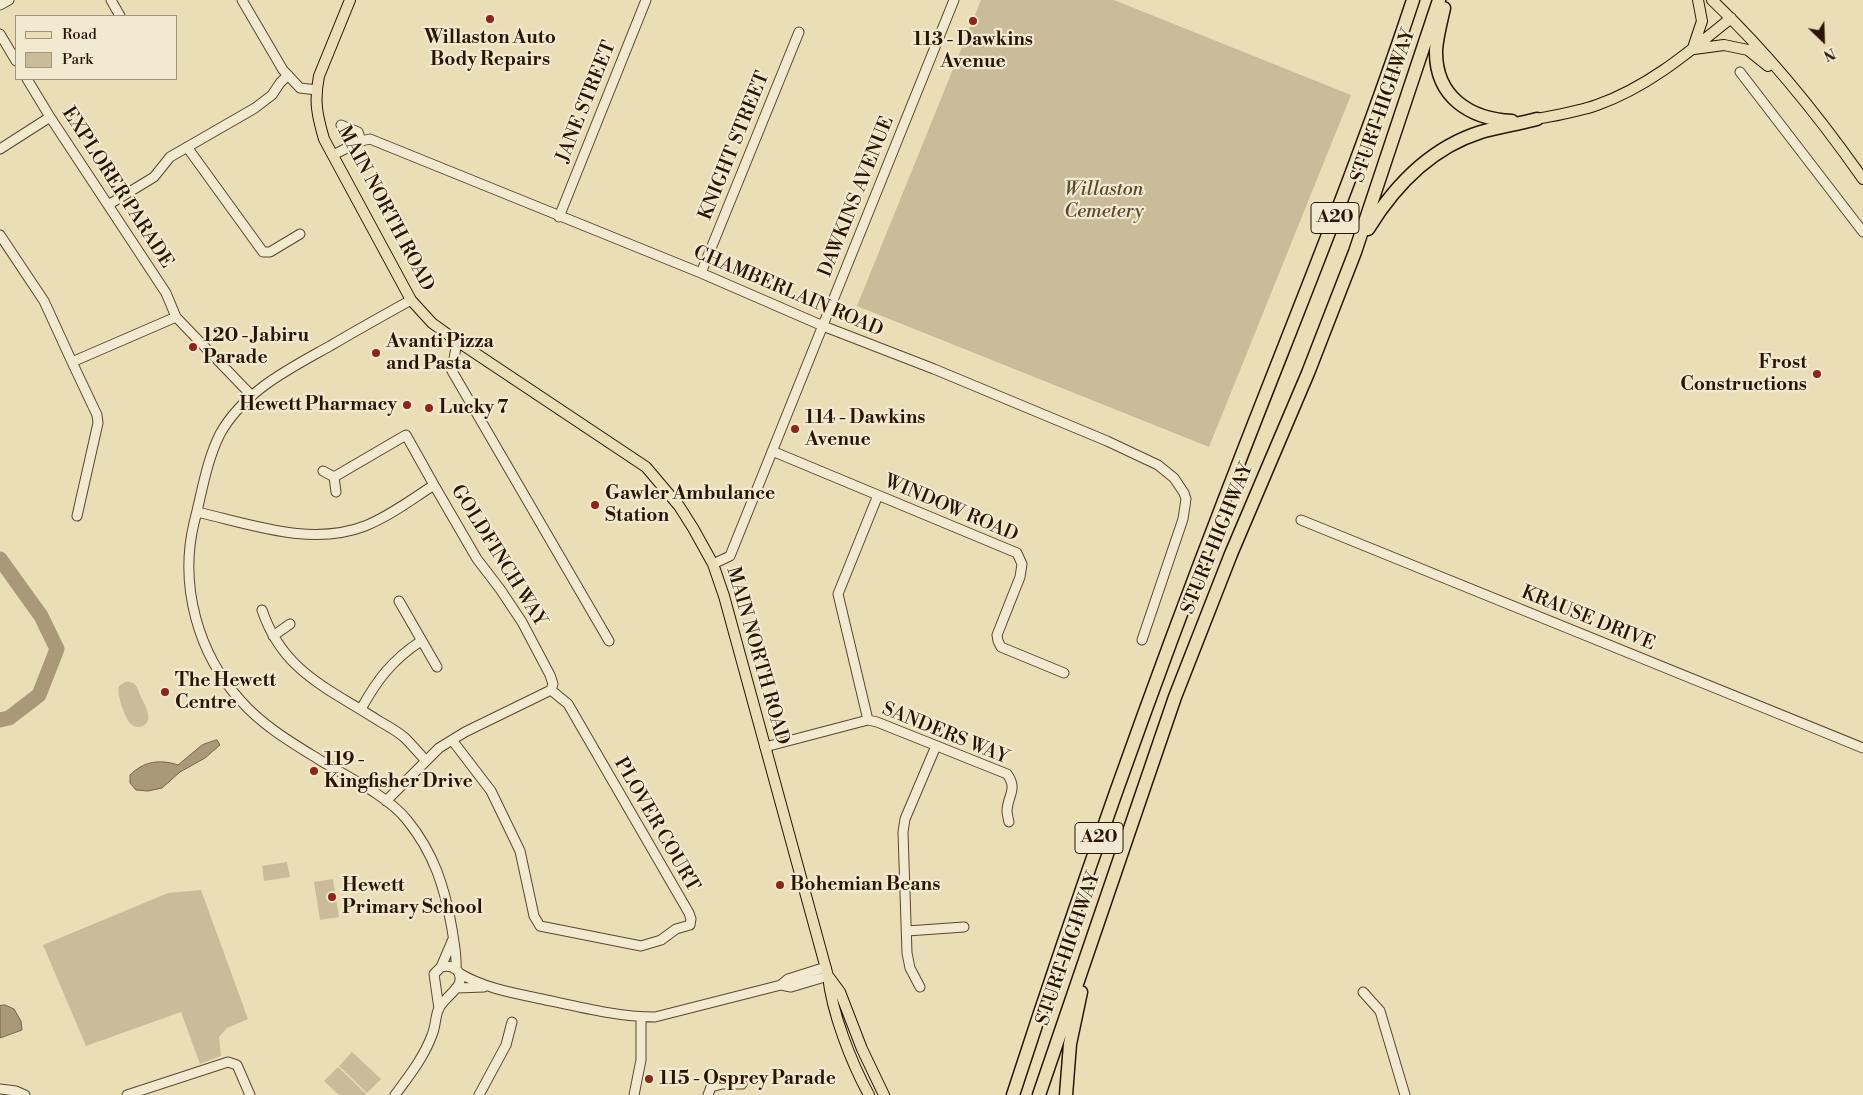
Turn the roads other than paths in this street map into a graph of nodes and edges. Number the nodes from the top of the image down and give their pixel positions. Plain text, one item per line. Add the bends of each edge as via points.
1 (9, 0) edge
2 (111, 0) edge
3 (242, 0) edge
4 (350, 0) edge
5 (646, 0) edge
6 (954, 0) edge
7 (1413, 0) edge
8 (1439, 0) edge
9 (1446, 0) edge
10 (1698, 0) edge
11 (1712, 0) edge
12 (0, 5) edge
13 (119, 15) edge
14 (1731, 18) junction
15 (799, 32) dead end
16 (0, 34) edge
17 (1693, 49) junction
18 (15, 59) edge
19 (1740, 72) dead end
20 (288, 75) junction
21 (28, 80) edge
22 (1789, 82) junction
23 (316, 90) junction
24 (50, 117) junction
25 (1537, 119) junction
26 (341, 125) dead end
27 (361, 141) junction
28 (187, 147) junction
29 (0, 149) edge
30 (333, 156) junction
31 (1863, 179) edge
32 (108, 204) junction
33 (559, 217) junction
34 (1863, 232) edge
35 (300, 234) dead end
36 (0, 235) edge
37 (1355, 252) junction
38 (701, 273) junction
39 (411, 300) junction
40 (176, 317) junction
41 (823, 326) junction
42 (456, 341) junction
43 (72, 362) junction
44 (252, 396) junction
45 (772, 451) junction
46 (323, 471) dead end
47 (334, 477) junction
48 (434, 485) junction
49 (336, 492) dead end
50 (878, 495) junction
51 (197, 512) junction
52 (78, 516) dead end
53 (1301, 520) dead end
54 (713, 564) junction
55 (399, 601) dead end
56 (262, 610) dead end
57 (290, 624) dead end
58 (273, 636) junction
59 (1142, 640) dead end
60 (421, 641) junction
61 (608, 641) dead end
62 (437, 667) dead end
63 (1064, 673) dead end
64 (551, 690) junction
65 (361, 709) junction
66 (868, 720) junction
67 (452, 740) junction
68 (936, 746) junction
69 (765, 747) junction
70 (1863, 748) edge
71 (426, 760) junction
72 (386, 801) junction
73 (1009, 822) dead end
74 (964, 927) dead end
75 (907, 931) junction
76 (1094, 931) junction
77 (453, 938) junction
78 (441, 966) junction
79 (457, 971) junction
80 (827, 972) junction
81 (434, 983) junction
82 (489, 987) junction
83 (920, 987) dead end
84 (454, 989) junction
85 (1363, 992) dead end
86 (439, 1009) junction
87 (641, 1017) junction
88 (512, 1022) dead end
89 (742, 1084) dead end
90 (0, 1089) edge
91 (25, 1095) edge
92 (127, 1095) edge
93 (250, 1095) edge
94 (396, 1095) edge
95 (479, 1095) edge
96 (634, 1095) edge
97 (708, 1095) edge
98 (869, 1095) edge
99 (884, 1095) edge
100 (1013, 1095) edge
101 (1039, 1095) edge
102 (1066, 1095) edge
103 (1406, 1095) edge

1 - 12 street
2 - 13 street
3 - 20 street
4 - 23 main road, MAIN NORTH ROAD
5 - 33 street, JANE STREET
6 - 41 street, DAWKINS AVENUE
7 - 100 highway, STURT HIGHWAY / A20 via 1360,154 1192,584 1103,824
8 - 37 highway, STURT HIGHWAY / A20
9 - 25 highway via 1436,50 1438,67 1448,92 1460,105 1482,117 1511,121
10 - 17 main road via 1702,21
11 - 14 main road
14 - 17 main road
14 - 22 main road
15 - 38 street, KNIGHT STREET
16 - 18 street
17 - 22 main road via 1724,45 1748,50
17 - 25 main road via 1616,98 1580,111
19 - 34 street
20 - 23 street via 300,88
20 - 28 street via 272,95 255,108
21 - 24 street, EXPLORER PARADE
22 - 31 main road
23 - 30 main road, MAIN NORTH ROAD via 316,112
24 - 29 street
24 - 32 street, EXPLORER PARADE
25 - 37 highway via 1468,137 1429,159 1389,198
26 - 27 street via 358,132
27 - 30 street
27 - 33 street, CHAMBERLAIN ROAD via 370,139
28 - 32 street via 170,156 154,177
28 - 35 street via 263,252 270,252
30 - 39 main road, MAIN NORTH ROAD
32 - 40 street, EXPLORER PARADE via 166,293
33 - 38 street, CHAMBERLAIN ROAD
36 - 43 street via 44,301
37 - 76 highway, STURT HIGHWAY / A20 via 1175,697
38 - 41 street, CHAMBERLAIN ROAD
39 - 42 main road, MAIN NORTH ROAD via 432,323
39 - 44 street via 279,374
40 - 43 street
40 - 44 street
41 - 45 street, DAWKINS AVENUE
41 - 59 street, CHAMBERLAIN ROAD via 1108,441 1158,465 1174,478 1186,499 1183,519
42 - 54 main road, MAIN NORTH ROAD via 646,467 679,506
42 - 61 street via 452,371
43 - 52 street via 98,422
44 - 51 street via 231,417 220,435 207,466
45 - 50 street, WINDOW ROAD
45 - 54 street, DAWKINS AVENUE via 730,556
46 - 47 street
47 - 48 street via 406,435
47 - 49 street
48 - 51 street, GOLDFINCH WAY via 367,525 330,534 283,532
48 - 64 street, GOLDFINCH WAY via 477,559 522,622 550,675
50 - 63 street, WINDOW ROAD via 1017,553 1022,564 1020,577 997,635 998,641 1001,647
50 - 66 street via 838,594
51 - 72 street via 189,547 190,587 198,628 220,672 241,701 276,732
53 - 70 street, KRAUSE DRIVE
54 - 69 main road, MAIN NORTH ROAD
55 - 60 street
56 - 58 street
57 - 58 street
58 - 65 street via 280,649 315,681
60 - 62 street
60 - 65 street via 391,664
64 - 67 street
64 - 67 street, PLOVER COURT via 568,704 691,919 690,925 641,946 540,926 534,916 520,851 491,791
65 - 71 street via 404,737
66 - 68 street, SANDERS WAY
66 - 69 street, SANDERS WAY
67 - 71 street
68 - 73 street, SANDERS WAY via 1008,774 1013,788 1007,808
68 - 75 street via 905,819
69 - 80 main road, MAIN NORTH ROAD
71 - 72 street
72 - 77 street via 406,818 437,868 447,898
74 - 75 street
75 - 83 street via 910,968
76 - 101 highway, STURT HIGHWAY / A20
76 - 102 highway via 1070,1044
77 - 78 street
77 - 79 street
78 - 79 street via 447,965
78 - 81 street via 434,974
79 - 82 street via 472,982
79 - 84 street via 459,983
80 - 87 street via 791,987 781,985
80 - 98 main road, MAIN NORTH ROAD via 830,995
80 - 99 main road, MAIN NORTH ROAD via 840,992
81 - 84 street via 442,991
81 - 86 street
82 - 84 street
82 - 87 street
84 - 86 street
85 - 103 street via 1380,1011
86 - 94 street via 433,1034
87 - 96 street via 641,1060
88 - 95 street via 506,1045
89 - 97 street via 722,1084 711,1088
90 - 91 street
92 - 93 street via 228,1062 237,1065

